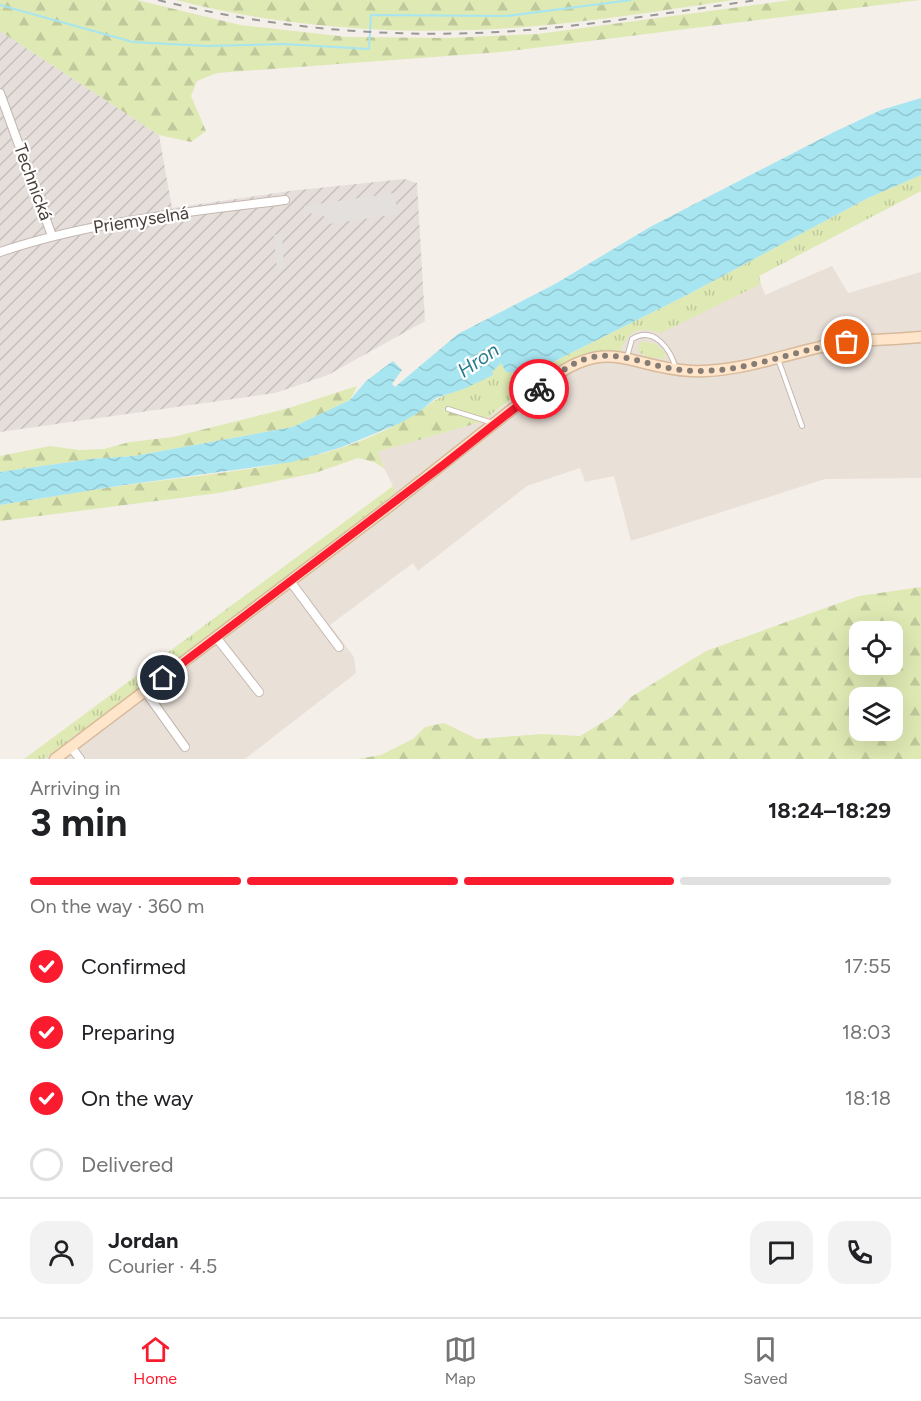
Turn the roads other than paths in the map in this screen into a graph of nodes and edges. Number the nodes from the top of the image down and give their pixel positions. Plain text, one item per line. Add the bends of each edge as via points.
1 (0, 93) edge
2 (285, 200) dead end
3 (52, 236) junction
4 (0, 252) edge
5 (921, 337) edge
6 (627, 358) junction
7 (778, 358) junction
8 (676, 369) junction
9 (448, 410) dead end
10 (496, 424) junction
11 (801, 426) dead end
12 (290, 581) junction
13 (216, 637) junction
14 (339, 647) dead end
15 (145, 691) junction
16 (258, 692) dead end
17 (71, 747) junction
18 (184, 747) dead end
19 (55, 759) edge
20 (80, 759) edge

1 - 3 street, Technická
2 - 3 street, Priemyselná
3 - 4 street, Priemyselná
5 - 7 street via 831,344
6 - 8 street
6 - 8 lane via 632,339 650,336 670,351
6 - 10 street via 597,357 575,364
7 - 8 street via 724,369
7 - 11 lane
9 - 10 lane
10 - 12 street
12 - 13 street
12 - 14 street
13 - 15 street
13 - 16 street
15 - 17 street
15 - 18 street
17 - 19 street
17 - 20 street

